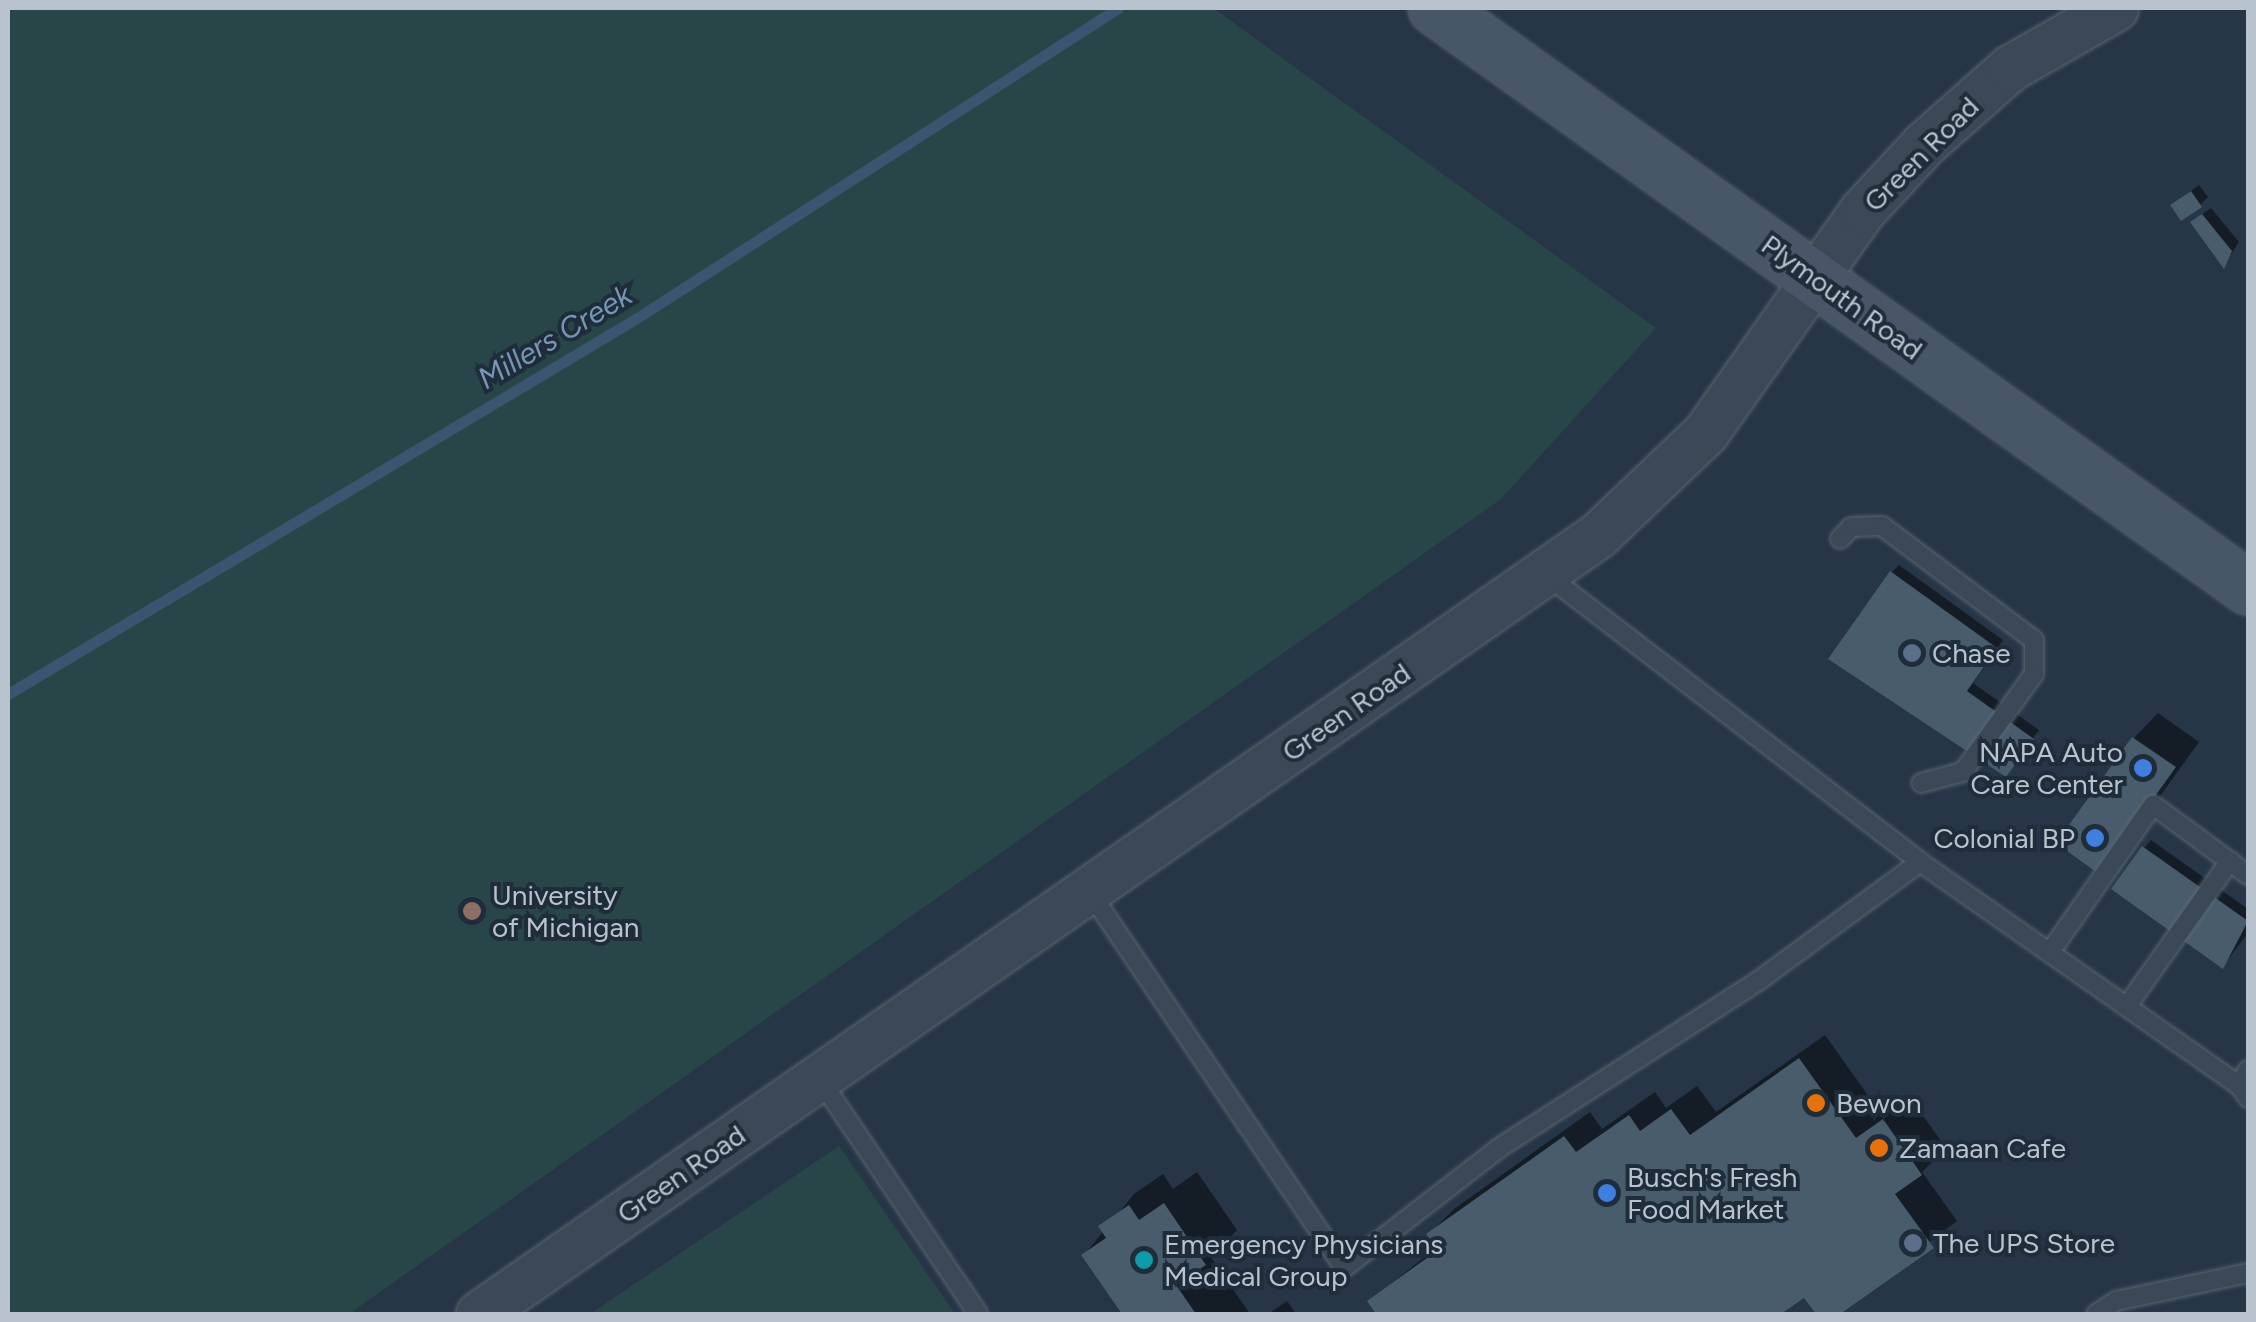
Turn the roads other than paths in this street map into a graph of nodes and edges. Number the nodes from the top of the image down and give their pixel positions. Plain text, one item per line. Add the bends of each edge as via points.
1 (1435, 8) edge
2 (2115, 8) edge
3 (1816, 279) junction
4 (1840, 540) dead end
5 (1544, 573) junction
6 (2248, 588) edge
7 (1921, 783) dead end
8 (2230, 861) junction
9 (1920, 862) junction
10 (2248, 875) edge
11 (1088, 891) junction
12 (2050, 952) junction
13 (2128, 1006) junction
14 (819, 1078) junction
15 (2245, 1084) edge
16 (2248, 1273) edge
17 (479, 1314) edge
18 (978, 1314) edge
19 (2096, 1314) edge

1 - 3 main road, Plymouth Road
2 - 3 street, Green Road via 2010,68 1924,144 1862,210
3 - 5 street, Green Road via 1706,432 1640,500
3 - 6 main road, Plymouth Road
4 - 7 lane via 1851,528 1882,526 2034,640 2034,674 1963,772
5 - 9 lane
5 - 11 street, Green Road
8 - 10 lane
8 - 12 lane via 2153,805
8 - 13 lane
9 - 11 lane via 1744,990 1499,1148 1344,1268
9 - 12 lane
11 - 14 street, Green Road
12 - 13 lane
13 - 15 lane
14 - 17 street, Green Road
14 - 18 lane
16 - 19 lane via 2116,1301

